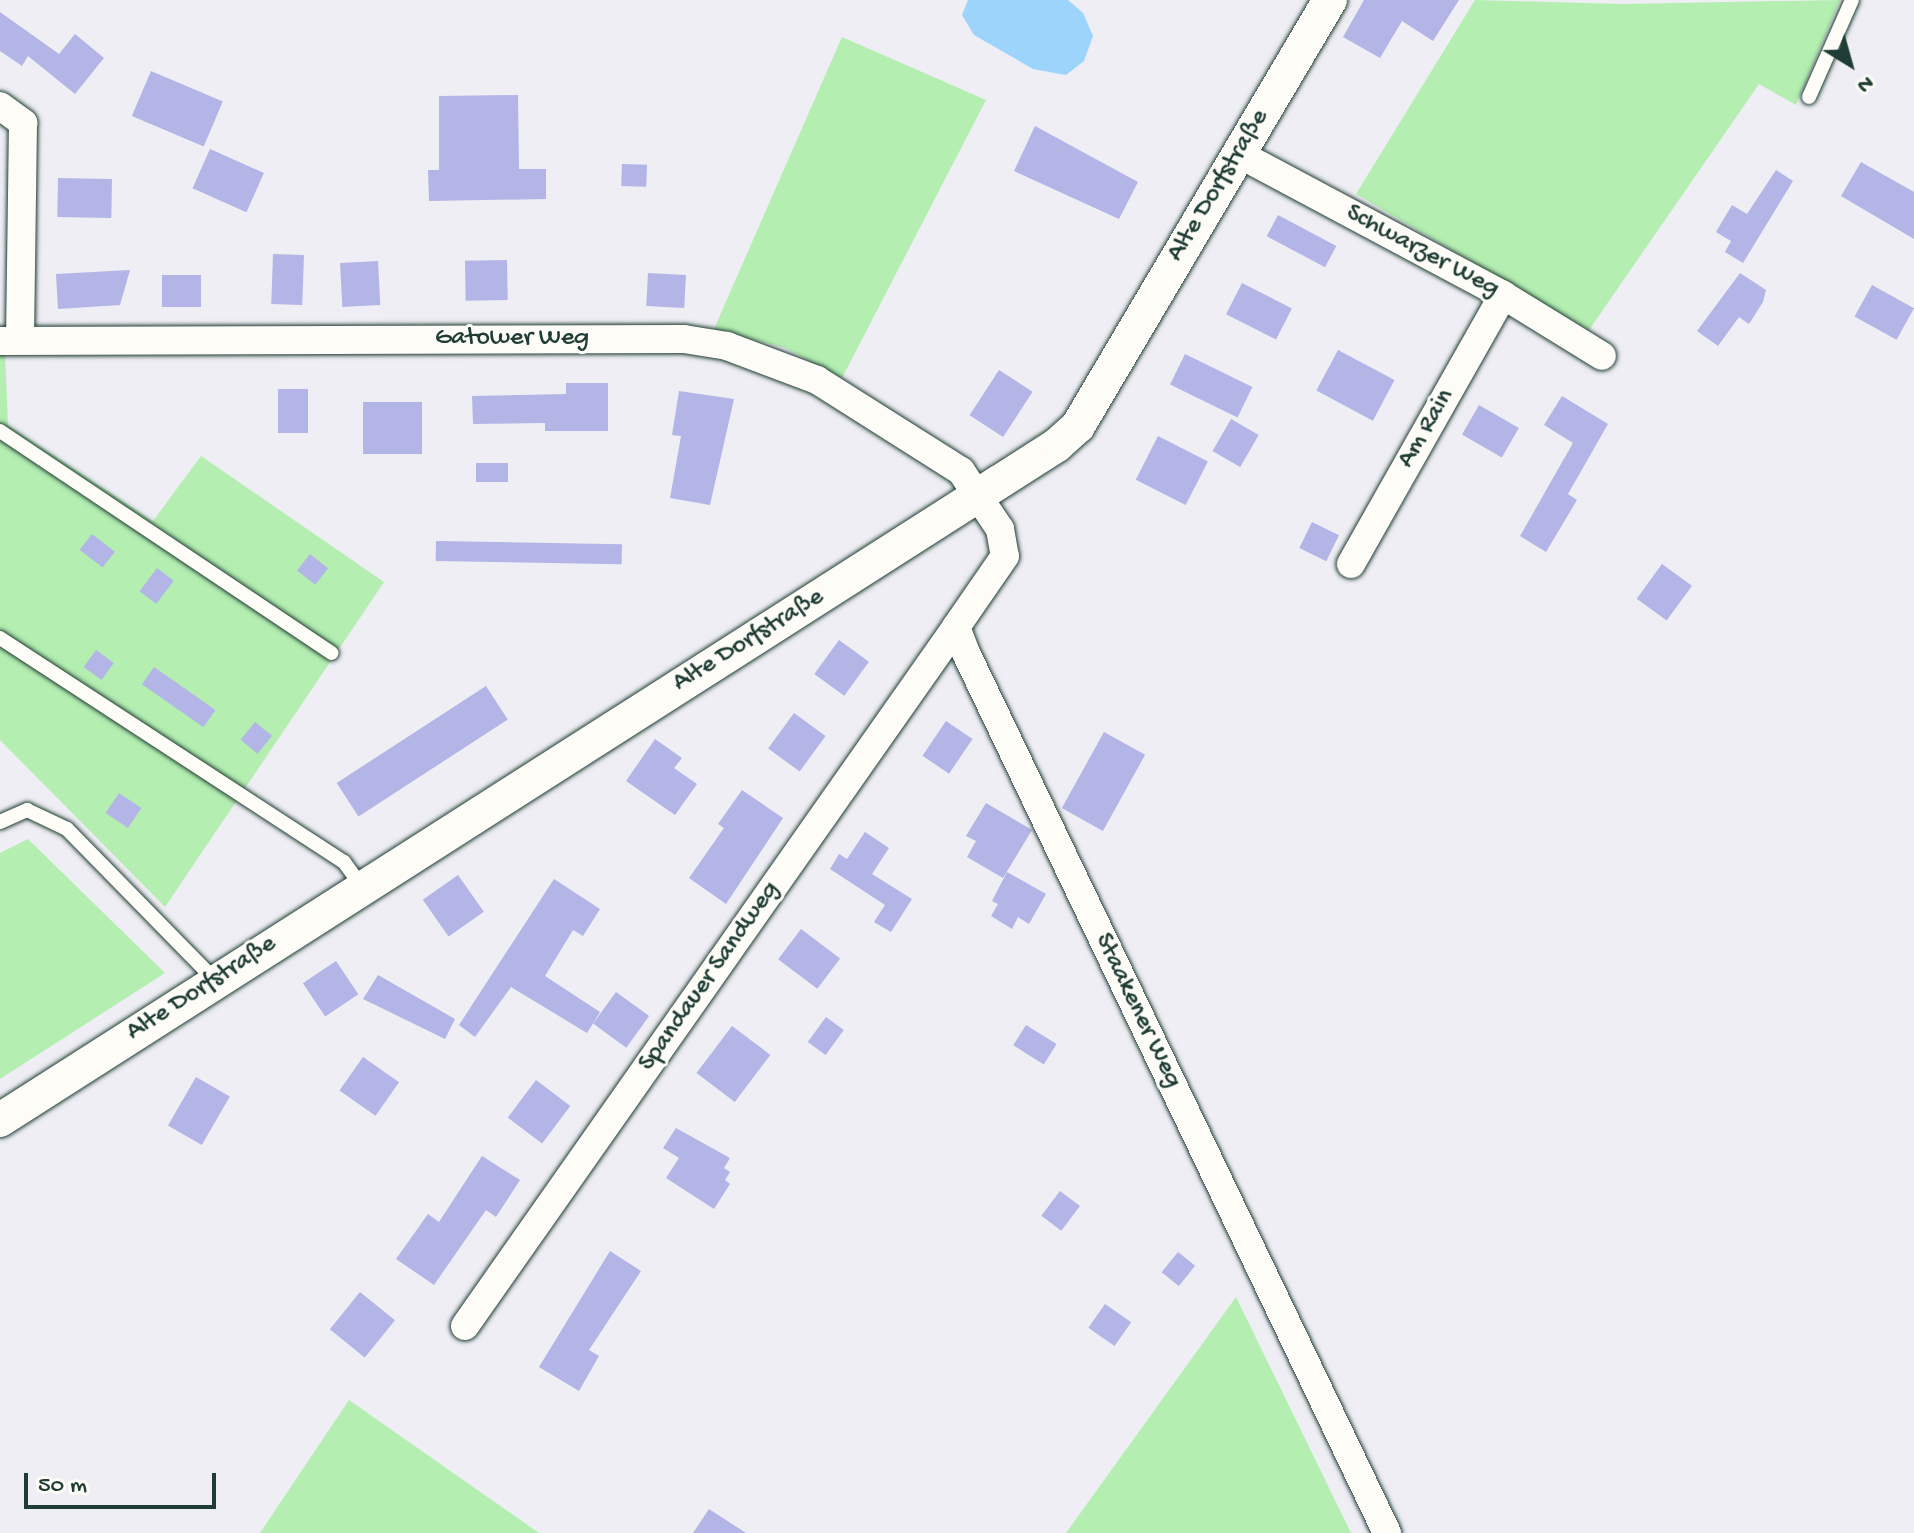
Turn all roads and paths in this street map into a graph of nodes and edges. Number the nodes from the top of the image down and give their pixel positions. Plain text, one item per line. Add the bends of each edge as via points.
1 (1330, 0) edge
2 (1852, 0) edge
3 (1809, 97) dead end
4 (0, 106) edge
5 (1239, 154) junction
6 (1503, 295) junction
7 (10, 340) edge
8 (1602, 356) dead end
9 (0, 431) edge
10 (978, 495) junction
11 (1351, 564) dead end
12 (956, 627) junction
13 (0, 638) edge
14 (331, 653) dead end
15 (0, 822) edge
16 (362, 887) junction
17 (215, 980) junction
18 (0, 1120) edge
19 (465, 1326) dead end
20 (1387, 1533) edge

1 - 5 street, Alte Dorfstraße
2 - 3 lane
4 - 7 street via 23,123
5 - 6 street, Schwarzer Weg
5 - 10 street, Alte Dorfstraße via 1078,426
6 - 8 street, Schwarzer Weg
6 - 11 street, Am Rain
7 - 10 street, Gatower Weg via 684,339 817,380 961,471
9 - 14 lane
10 - 12 street via 1000,529 1005,556
10 - 16 street, Alte Dorfstraße
12 - 19 street, Spandauer Sandweg
12 - 20 street, Staakener Weg
13 - 16 lane via 344,862
15 - 17 lane via 27,810 67,829
16 - 17 street, Alte Dorfstraße
17 - 18 street, Alte Dorfstraße

